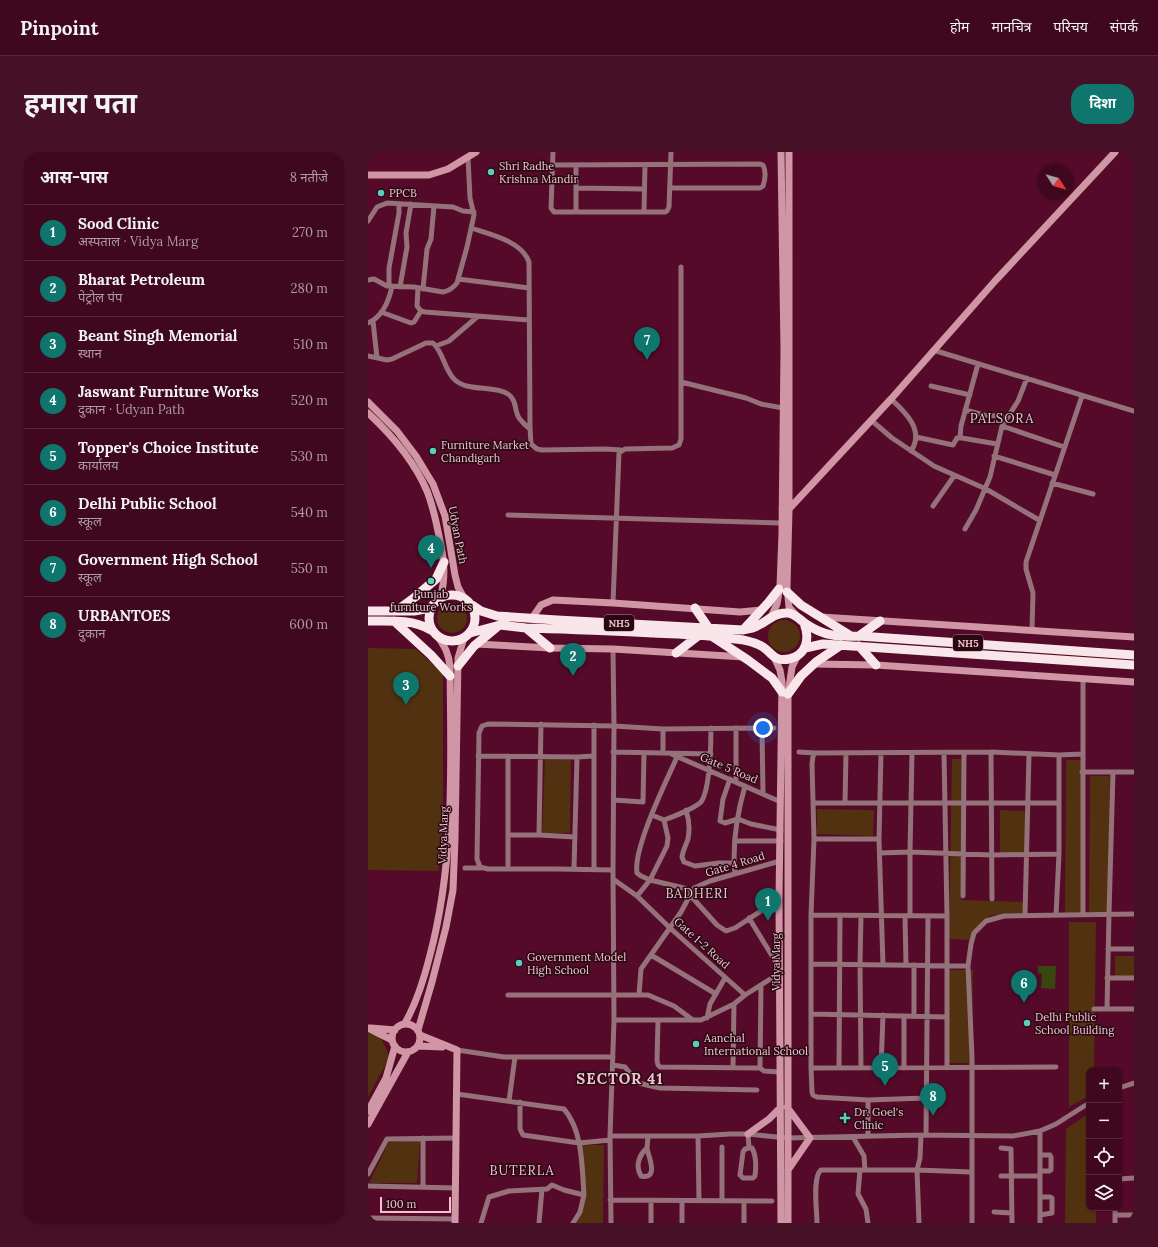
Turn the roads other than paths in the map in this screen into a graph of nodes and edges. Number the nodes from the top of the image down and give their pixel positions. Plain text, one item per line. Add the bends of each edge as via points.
1 (476, 152) edge
2 (553, 152) edge
3 (671, 152) edge
4 (781, 152) edge
5 (789, 152) edge
6 (1115, 152) edge
7 (468, 158) junction
8 (552, 164) junction
9 (645, 164) junction
10 (671, 164) junction
11 (576, 165) junction
12 (368, 176) edge
13 (577, 188) junction
14 (670, 188) junction
15 (644, 189) junction
16 (399, 204) junction
17 (411, 204) junction
18 (434, 206) junction
19 (474, 212) junction
20 (576, 212) junction
21 (644, 212) junction
22 (368, 221) edge
23 (471, 228) junction
24 (681, 267) dead end
25 (458, 279) junction
26 (368, 280) edge
27 (390, 286) junction
28 (400, 287) junction
29 (528, 288) junction
30 (420, 289) junction
31 (420, 311) junction
32 (381, 312) junction
33 (477, 317) junction
34 (529, 320) junction
35 (371, 322) edge
36 (436, 346) junction
37 (933, 350) junction
38 (368, 356) edge
39 (378, 358) junction
40 (978, 364) junction
41 (1027, 378) junction
42 (681, 382) junction
43 (931, 386) dead end
44 (970, 395) junction
45 (1082, 396) junction
46 (890, 398) junction
47 (368, 402) edge
48 (783, 408) junction
49 (966, 410) junction
50 (1134, 412) edge
51 (368, 413) edge
52 (1008, 417) junction
53 (871, 420) junction
54 (1002, 426) junction
55 (530, 429) junction
56 (916, 438) junction
57 (960, 438) junction
58 (997, 444) junction
59 (1064, 447) junction
60 (622, 450) junction
61 (911, 451) junction
62 (994, 456) junction
63 (1055, 475) junction
64 (954, 476) junction
65 (1052, 483) junction
66 (986, 489) junction
67 (1093, 494) dead end
68 (933, 506) dead end
69 (786, 509) junction
70 (508, 515) dead end
71 (617, 518) junction
72 (1039, 520) junction
73 (782, 523) junction
74 (965, 529) dead end
75 (444, 562) junction
76 (783, 590) junction
77 (441, 596) junction
78 (464, 598) junction
79 (613, 603) junction
80 (472, 605) junction
81 (430, 608) junction
82 (695, 608) junction
83 (761, 610) junction
84 (368, 611) edge
85 (396, 611) junction
86 (797, 616) junction
87 (821, 617) junction
88 (532, 618) junction
89 (769, 619) junction
90 (368, 621) edge
91 (394, 621) junction
92 (880, 621) junction
93 (804, 623) junction
94 (500, 625) junction
95 (526, 628) junction
96 (431, 630) junction
97 (743, 630) junction
98 (1032, 630) junction
99 (710, 632) junction
100 (467, 635) junction
101 (698, 636) junction
102 (855, 636) junction
103 (438, 637) junction
104 (1134, 637) edge
105 (476, 644) junction
106 (841, 645) junction
107 (859, 646) junction
108 (550, 648) junction
109 (613, 649) junction
110 (802, 652) junction
111 (676, 653) junction
112 (1134, 654) edge
113 (774, 657) junction
114 (744, 658) junction
115 (814, 664) junction
116 (876, 665) junction
117 (1134, 665) edge
118 (458, 666) junction
119 (450, 676) junction
120 (1083, 679) junction
121 (1134, 682) edge
122 (785, 693) junction
123 (541, 724) junction
124 (594, 725) junction
125 (614, 726) junction
126 (711, 728) junction
127 (736, 728) junction
128 (762, 728) junction
129 (774, 728) dead end
130 (663, 729) junction
131 (613, 752) junction
132 (799, 752) dead end
133 (991, 752) junction
134 (644, 753) junction
135 (666, 753) junction
136 (815, 753) junction
137 (846, 753) junction
138 (880, 753) junction
139 (912, 753) junction
140 (944, 753) junction
141 (964, 753) junction
142 (711, 754) junction
143 (1029, 754) junction
144 (1082, 754) junction
145 (1058, 755) junction
146 (478, 756) junction
147 (508, 756) junction
148 (594, 756) junction
149 (540, 757) junction
150 (577, 757) junction
151 (677, 757) junction
152 (709, 770) junction
153 (1082, 772) junction
154 (1114, 772) junction
155 (1134, 772) edge
156 (730, 779) junction
157 (736, 782) junction
158 (745, 786) junction
159 (763, 794) junction
160 (614, 800) junction
161 (781, 802) junction
162 (880, 802) junction
163 (813, 803) junction
164 (845, 803) junction
165 (911, 803) junction
166 (945, 803) junction
167 (964, 803) junction
168 (991, 803) junction
169 (1028, 803) junction
170 (1059, 803) junction
171 (686, 810) junction
172 (652, 815) junction
173 (664, 820) junction
174 (738, 820) junction
175 (780, 830) junction
176 (508, 835) junction
177 (539, 836) junction
178 (575, 838) junction
179 (814, 839) junction
180 (879, 839) junction
181 (735, 841) junction
182 (780, 841) junction
183 (910, 852) junction
184 (880, 853) junction
185 (946, 853) junction
186 (963, 854) junction
187 (1026, 854) junction
188 (1059, 854) junction
189 (992, 855) junction
190 (780, 861) junction
191 (734, 863) junction
192 (466, 868) dead end
193 (481, 868) junction
194 (508, 868) junction
195 (574, 869) junction
196 (594, 869) junction
197 (612, 870) junction
198 (735, 874) junction
199 (613, 879) junction
200 (650, 880) junction
201 (691, 893) junction
202 (637, 896) junction
203 (963, 896) dead end
204 (779, 899) junction
205 (992, 899) dead end
206 (1083, 914) junction
207 (1109, 914) junction
208 (1134, 914) edge
209 (811, 915) junction
210 (840, 915) junction
211 (1025, 915) junction
212 (1056, 915) junction
213 (861, 916) junction
214 (880, 916) junction
215 (907, 916) junction
216 (928, 916) junction
217 (947, 916) junction
218 (749, 918) junction
219 (670, 928) junction
220 (1134, 949) edge
221 (1108, 950) junction
222 (651, 955) junction
223 (812, 964) junction
224 (860, 964) junction
225 (839, 965) junction
226 (883, 965) junction
227 (906, 965) junction
228 (914, 965) junction
229 (927, 965) junction
230 (947, 965) junction
231 (968, 966) junction
232 (780, 969) junction
233 (725, 978) junction
234 (1107, 978) junction
235 (1134, 978) edge
236 (761, 985) junction
237 (614, 994) junction
238 (716, 994) junction
239 (508, 995) dead end
240 (639, 995) junction
241 (744, 995) junction
242 (734, 1004) junction
243 (1094, 1009) dead end
244 (1107, 1009) junction
245 (1134, 1010) edge
246 (811, 1014) junction
247 (839, 1015) junction
248 (861, 1016) junction
249 (883, 1016) junction
250 (904, 1016) junction
251 (914, 1016) junction
252 (928, 1017) junction
253 (947, 1017) junction
254 (707, 1018) junction
255 (614, 1020) junction
256 (658, 1020) junction
257 (693, 1020) junction
258 (406, 1023) junction
259 (368, 1028) edge
260 (395, 1030) junction
261 (419, 1033) junction
262 (393, 1043) junction
263 (418, 1046) junction
264 (447, 1047) junction
265 (457, 1050) junction
266 (408, 1052) junction
267 (515, 1057) junction
268 (613, 1057) junction
269 (613, 1065) junction
270 (733, 1067) junction
271 (972, 1067) junction
272 (1056, 1067) dead end
273 (760, 1068) junction
274 (811, 1068) junction
275 (839, 1068) junction
276 (861, 1068) junction
277 (881, 1068) junction
278 (904, 1068) junction
279 (927, 1068) junction
280 (947, 1068) junction
281 (780, 1072) junction
282 (1134, 1083) edge
283 (1122, 1087) edge
284 (757, 1090) dead end
285 (457, 1094) junction
286 (926, 1098) junction
287 (868, 1100) junction
288 (509, 1101) junction
289 (520, 1102) junction
290 (1086, 1105) edge
291 (784, 1107) junction
292 (368, 1111) edge
293 (368, 1124) edge
294 (1040, 1131) junction
295 (748, 1134) junction
296 (924, 1135) junction
297 (648, 1136) junction
298 (698, 1136) junction
299 (868, 1136) junction
300 (972, 1136) junction
301 (853, 1137) junction
302 (423, 1138) junction
303 (456, 1138) junction
304 (610, 1138) junction
305 (784, 1138) junction
306 (810, 1138) junction
307 (580, 1143) junction
308 (722, 1147) dead end
309 (647, 1148) junction
310 (749, 1148) junction
311 (1001, 1148) dead end
312 (1040, 1155) junction
313 (863, 1170) junction
314 (917, 1170) junction
315 (788, 1171) junction
316 (971, 1172) junction
317 (368, 1174) edge
318 (1040, 1174) junction
319 (1001, 1176) dead end
320 (1012, 1176) junction
321 (1134, 1178) edge
322 (1122, 1179) edge
323 (368, 1186) edge
324 (423, 1187) junction
325 (456, 1188) junction
326 (542, 1190) junction
327 (584, 1195) junction
328 (1040, 1196) junction
329 (610, 1200) junction
330 (651, 1201) junction
331 (682, 1201) junction
332 (700, 1201) junction
333 (722, 1201) junction
334 (744, 1202) junction
335 (772, 1202) dead end
336 (1116, 1211) edge
337 (994, 1212) dead end
338 (1012, 1213) junction
339 (1040, 1215) junction
340 (1115, 1215) junction
341 (1134, 1215) edge
342 (368, 1218) edge
343 (421, 1221) edge
344 (455, 1221) edge
345 (481, 1223) edge
346 (539, 1223) edge
347 (573, 1223) edge
348 (611, 1223) edge
349 (651, 1223) edge
350 (682, 1223) edge
351 (744, 1223) edge
352 (781, 1223) edge
353 (788, 1223) edge
354 (817, 1223) edge
355 (868, 1223) edge
356 (919, 1223) edge
357 (972, 1223) edge
358 (1012, 1223) edge
359 (1040, 1223) edge
360 (1115, 1223) edge

1 - 7 main road
2 - 8 street
3 - 10 street
4 - 48 main road
5 - 69 main road
6 - 37 main road
7 - 12 main road via 429,175
7 - 19 street via 470,198
8 - 11 street
8 - 20 street via 551,208 558,212
9 - 10 street
9 - 11 street
9 - 15 street
10 - 14 street
10 - 14 street via 760,164 764,166 764,183 760,188
11 - 13 street
13 - 15 street
13 - 20 street
14 - 21 street via 669,207 666,212
15 - 21 street
16 - 17 street
16 - 22 street via 379,205
16 - 27 street via 389,268
17 - 18 street
17 - 28 street
18 - 19 street
18 - 30 street via 431,240
19 - 23 street
20 - 21 street
23 - 25 street
23 - 29 street via 497,236 522,251 529,262
24 - 42 street
25 - 29 street
25 - 30 street via 454,287 446,292
26 - 27 street via 374,279
27 - 28 street
27 - 32 street via 389,299
28 - 30 street
29 - 34 street
30 - 31 street via 417,306
31 - 32 street via 411,323
31 - 33 street
32 - 35 street
33 - 34 street
33 - 36 street via 449,341
34 - 55 street
35 - 39 street
36 - 39 street via 433,343 426,343 392,359
36 - 55 street via 454,379 463,384 508,394 515,402 519,418
37 - 40 street
37 - 46 main road
38 - 39 street
40 - 41 street
40 - 44 street
41 - 45 street
41 - 52 street
42 - 48 street
42 - 60 street via 682,434 679,446
43 - 44 street
44 - 49 street
45 - 50 street
45 - 59 street
46 - 53 main road
46 - 56 street via 912,422
47 - 78 main road, Udyan Path via 397,431 433,484 445,516 456,581
48 - 69 main road
49 - 52 street
49 - 57 street
51 - 75 main road, Udyan Path via 398,444 421,479 434,510
52 - 54 street
53 - 61 street
53 - 69 main road
54 - 58 street
54 - 59 street
55 - 60 street via 531,444 537,449
56 - 57 street via 953,445
56 - 61 street
57 - 58 street
58 - 62 street
59 - 63 street
60 - 71 street via 619,456
61 - 64 street
62 - 63 street
62 - 66 street
63 - 65 street
64 - 66 street
64 - 68 street
65 - 67 street
65 - 72 street
66 - 72 street
66 - 74 street
69 - 73 main road
69 - 76 main road
70 - 71 street
71 - 73 street
71 - 79 street
72 - 98 street via 1026,562 1033,593
73 - 76 main road
75 - 77 main road, Udyan Path via 445,578
75 - 85 highway via 436,579
76 - 83 highway
76 - 86 main road via 789,607
76 - 87 highway
76 - 89 main road
77 - 78 highway via 456,594
77 - 81 highway
78 - 80 highway, NH5
79 - 82 main road
79 - 88 main road via 553,600 541,605
80 - 88 highway, NH5 via 481,612 497,616
80 - 100 highway via 475,614 474,627
81 - 85 highway
81 - 96 highway via 428,615
82 - 83 main road via 740,612
82 - 99 highway
83 - 97 highway
84 - 85 highway
86 - 89 highway, NH5 via 778,613
86 - 93 highway, NH5
87 - 92 main road
87 - 102 highway
88 - 99 highway, NH5
89 - 97 highway, NH5
90 - 91 highway
91 - 96 highway via 422,624
91 - 119 highway
92 - 98 main road
92 - 102 highway
93 - 102 highway, NH5 via 831,636
93 - 110 highway via 808,632
94 - 95 highway, NH5 / NH5
94 - 100 highway, NH5 / NH5
94 - 105 highway
95 - 101 highway, NH5 / NH5
95 - 108 highway
96 - 103 highway
97 - 99 highway, NH5
98 - 104 main road
99 - 101 highway, NH5 / NH5
99 - 113 highway, NH5 / NH5 via 754,643
99 - 114 highway
100 - 103 highway, NH5 via 457,641
100 - 118 main road, Vidya Marg via 460,646
101 - 111 highway
102 - 112 highway, NH5
103 - 119 main road, Vidya Marg via 449,657
105 - 108 main road
105 - 118 highway
106 - 107 highway, NH5
106 - 110 highway, NH5 via 824,644
106 - 115 highway
107 - 116 highway
107 - 117 highway, NH5
108 - 109 main road
109 - 111 main road
109 - 125 street
110 - 113 highway, NH5 via 789,659 781,660
110 - 122 main road, Vidya Marg via 792,667
111 - 114 main road
113 - 122 main road, Vidya Marg
114 - 122 highway via 772,678
115 - 116 main road
115 - 122 highway
116 - 120 main road
118 - 261 main road, Vidya Marg via 453,890
119 - 258 main road, Vidya Marg via 449,839 444,890 438,927 424,979
120 - 121 main road
120 - 144 street
122 - 161 main road, Vidya Marg
122 - 291 main road, Vidya Marg
123 - 124 street
123 - 146 street via 483,725 479,733
123 - 149 street
124 - 125 street
124 - 148 street
125 - 130 street
125 - 131 street
126 - 127 street
126 - 130 street
126 - 142 street
127 - 128 street
127 - 157 street
128 - 129 street
128 - 159 street
130 - 135 street
131 - 134 street
131 - 160 street
132 - 136 street
133 - 141 street
133 - 143 street
133 - 168 street
134 - 135 street
134 - 160 street via 643,802
135 - 142 street
135 - 151 street, Gate 5 Road
136 - 137 street
136 - 163 street via 812,764
137 - 138 street
137 - 164 street
138 - 139 street
138 - 162 street
139 - 140 street
139 - 165 street
140 - 141 street
140 - 166 street
141 - 167 street
142 - 152 street
143 - 145 street
143 - 169 street
144 - 145 street
144 - 153 street
145 - 170 street
146 - 147 street
146 - 193 street via 476,859
147 - 149 street
147 - 176 street
148 - 150 street
148 - 196 street
149 - 150 street
149 - 177 street
150 - 178 street
151 - 152 street, Gate 5 Road
151 - 172 street
152 - 156 street, Gate 5 Road
152 - 171 street via 702,800
153 - 154 street
153 - 206 street
154 - 155 street
154 - 207 street
156 - 157 street, Gate 5 Road
156 - 174 street via 723,799 720,821 725,823
157 - 158 street, Gate 5 Road
158 - 159 street, Gate 5 Road
158 - 174 street
159 - 161 street, Gate 5 Road
160 - 197 street
161 - 175 main road, Vidya Marg
162 - 164 street
162 - 165 street
162 - 180 street
163 - 164 street
163 - 179 street
165 - 166 street
165 - 183 street
166 - 167 street
166 - 185 street
167 - 168 street
167 - 186 street
168 - 169 street
168 - 189 street
169 - 170 street
169 - 187 street
170 - 188 street
171 - 173 street
171 - 191 street via 689,825 682,857 684,862 696,866
172 - 173 street
172 - 200 street via 642,842 637,869 637,873
173 - 200 street via 667,846
174 - 175 street
174 - 181 street
175 - 182 main road, Vidya Marg
176 - 177 street
176 - 194 street
177 - 178 street
178 - 195 street
179 - 180 street
179 - 209 street
180 - 184 street
181 - 182 street
181 - 191 street
182 - 190 main road, Vidya Marg
183 - 184 street
183 - 185 street
183 - 215 street
184 - 214 street
185 - 186 street
185 - 217 street
186 - 189 street
186 - 203 street
187 - 188 street
187 - 189 street
187 - 211 street
188 - 212 street
189 - 205 street
190 - 198 street, Gate 4 Road
190 - 204 main road, Vidya Marg
191 - 198 street
192 - 193 street
193 - 194 street
194 - 195 street
195 - 196 street
196 - 197 street
197 - 199 street
198 - 201 street, Gate 4 Road via 698,885
199 - 202 street, Gate 1-2 Road
199 - 237 street
200 - 201 street via 684,888
200 - 202 street
201 - 218 street via 717,926 726,931
201 - 219 street
202 - 219 street, Gate 1-2 Road
204 - 218 street
204 - 232 main road, Vidya Marg
206 - 207 street
206 - 212 street
207 - 208 street
207 - 221 street
209 - 210 street
209 - 223 street
210 - 213 street
210 - 225 street
211 - 212 street
211 - 231 street via 998,916 983,923 972,937
213 - 214 street
213 - 224 street
214 - 215 street
214 - 226 street
215 - 216 street
215 - 227 street
216 - 217 street
216 - 229 street
217 - 230 street
218 - 232 street
219 - 222 street
219 - 233 street, Gate 1-2 Road
220 - 221 street
221 - 234 street
222 - 238 street
222 - 240 street via 640,973
223 - 225 street
223 - 246 street
224 - 225 street
224 - 226 street
224 - 248 street
225 - 247 street
226 - 227 street
227 - 228 street
228 - 229 street
228 - 251 street
229 - 230 street
229 - 252 street
230 - 231 street
230 - 253 street
231 - 271 street
232 - 236 street
232 - 281 main road, Vidya Marg
233 - 238 street
233 - 241 street, Gate 1-2 Road
234 - 235 street
234 - 244 street
236 - 241 street
236 - 273 street
237 - 239 street
237 - 240 street
237 - 255 street
238 - 254 street via 710,1004
240 - 257 street via 654,997 674,1006
241 - 242 street
242 - 254 street
242 - 270 street
243 - 244 street
244 - 245 street
246 - 247 street
246 - 274 street
247 - 248 street
247 - 275 street
248 - 249 street
248 - 276 street
249 - 250 street
249 - 277 street
250 - 251 street
250 - 278 street
251 - 252 street
252 - 253 street
252 - 279 street
253 - 280 street
254 - 257 street
255 - 256 street
255 - 268 street
256 - 257 street
256 - 270 street via 657,1061 660,1067
258 - 260 main road via 399,1025
258 - 261 main road via 414,1026
259 - 260 main road
259 - 262 main road
260 - 262 main road via 392,1034
261 - 263 main road
261 - 264 main road
262 - 266 main road via 398,1049
262 - 292 main road via 386,1078
263 - 264 main road
263 - 266 main road
264 - 265 main road
265 - 267 street
265 - 285 main road
266 - 293 main road
267 - 268 street
267 - 288 street
268 - 269 street
269 - 284 street via 625,1067 638,1082 660,1088
269 - 304 street
270 - 273 street
271 - 272 street
271 - 280 street
271 - 300 street
273 - 281 street via 764,1071
274 - 275 street
274 - 287 street via 814,1096
275 - 276 street
276 - 277 street
277 - 278 street
278 - 279 street
279 - 280 street
279 - 286 street
281 - 291 main road, Vidya Marg
282 - 283 street
285 - 288 street
285 - 303 main road
286 - 287 street
286 - 296 street
287 - 299 street
288 - 289 street
289 - 307 street via 564,1109
289 - 307 street via 520,1129 523,1135
290 - 294 street
291 - 295 main road
291 - 305 main road, Vidya Marg
291 - 306 main road
294 - 300 street via 1013,1136
294 - 312 street
295 - 298 street
295 - 305 street
295 - 310 street
296 - 299 street
296 - 300 street
296 - 314 street
297 - 298 street
297 - 304 street
297 - 309 street
298 - 332 street
299 - 301 street
300 - 316 street
301 - 306 street
301 - 313 street via 864,1156
302 - 303 street
302 - 317 street via 387,1139
302 - 324 street
303 - 325 main road
304 - 307 street
304 - 329 street
305 - 306 street
305 - 315 main road, Vidya Marg
305 - 352 main road, Vidya Marg
306 - 315 main road
307 - 327 street
308 - 333 street
309 - 309 street via 652,1165 650,1173 644,1177 639,1173 639,1158
310 - 310 street via 752,1148 754,1153 755,1176 743,1178 740,1176 743,1152
311 - 320 street via 1011,1149
312 - 318 street
312 - 318 street via 1051,1157 1051,1170
313 - 314 street
313 - 354 street via 819,1171 816,1181
313 - 355 street via 858,1194 866,1209
314 - 316 street
314 - 356 street
315 - 353 main road, Vidya Marg
316 - 357 street
318 - 320 street
318 - 328 street
319 - 320 street
320 - 338 street
321 - 322 street
323 - 324 street
324 - 325 street
325 - 344 main road
326 - 327 street via 552,1185
326 - 345 street via 509,1192 489,1197
326 - 346 street
327 - 347 street via 580,1212
328 - 339 street
328 - 339 street via 1052,1198 1052,1213
329 - 330 street
329 - 348 street
330 - 331 street
330 - 349 street
331 - 332 street
331 - 350 street
332 - 333 street
333 - 334 street
334 - 335 street
334 - 351 street
336 - 340 street
337 - 338 street
338 - 358 street
339 - 359 street
340 - 341 street
340 - 360 street
342 - 343 street
343 - 344 street

